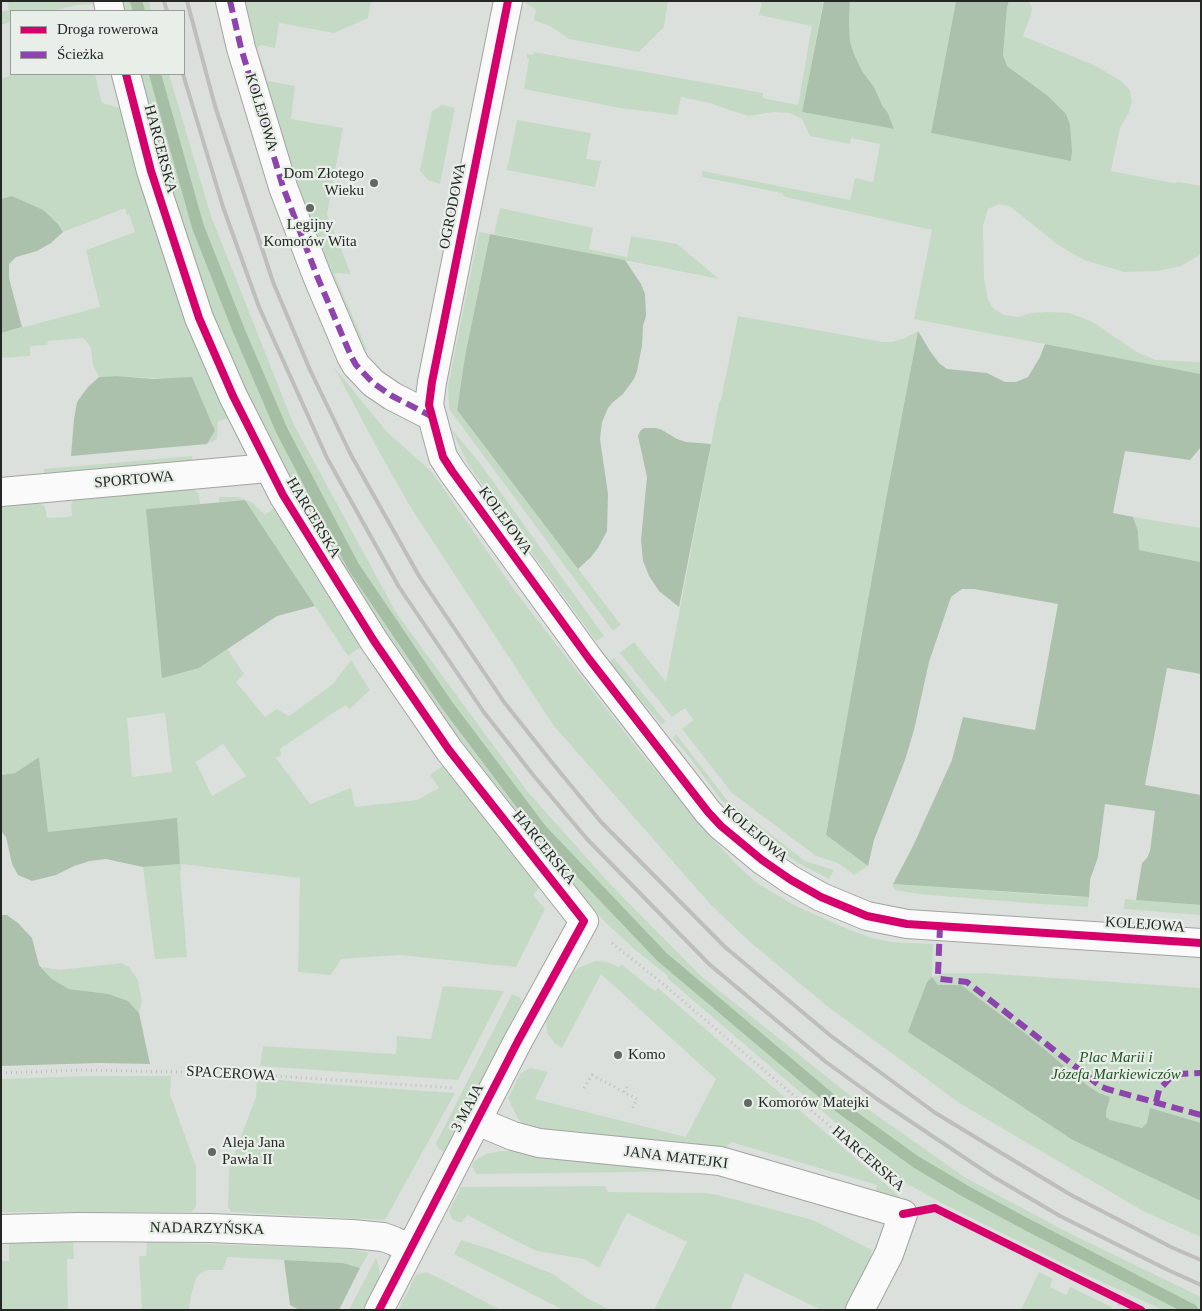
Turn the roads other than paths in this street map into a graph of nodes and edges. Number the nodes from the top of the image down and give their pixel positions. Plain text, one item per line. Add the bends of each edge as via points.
1 (230, 1) edge
2 (508, 1) edge
3 (126, 75) edge
4 (431, 416) junction
5 (268, 468) junction
6 (1, 492) edge
7 (584, 921) joint
8 (1201, 943) edge
9 (477, 1121) junction
10 (1, 1229) edge
11 (410, 1250) junction
12 (379, 1310) edge
13 (860, 1310) edge

1 - 4 street, KOLEJOWA via 283,188 351,356 377,386
2 - 4 street, OGRODOWA via 431,388
3 - 5 street, HARCERSKA via 157,189 199,318
4 - 8 street, KOLEJOWA via 443,456 452,471 647,734 721,826 791,880 853,911 906,924
5 - 6 street, SPORTOWA
5 - 7 street, HARCERSKA via 317,552 449,750
7 - 9 street, 3 MAJA
9 - 11 street, 3 MAJA
9 - 13 street, JANA MATEJKI via 540,1143 720,1161 903,1214 889,1254
10 - 11 street, NADARZYŃSKA via 155,1228 352,1234 383,1237
11 - 12 street, 3 MAJA

